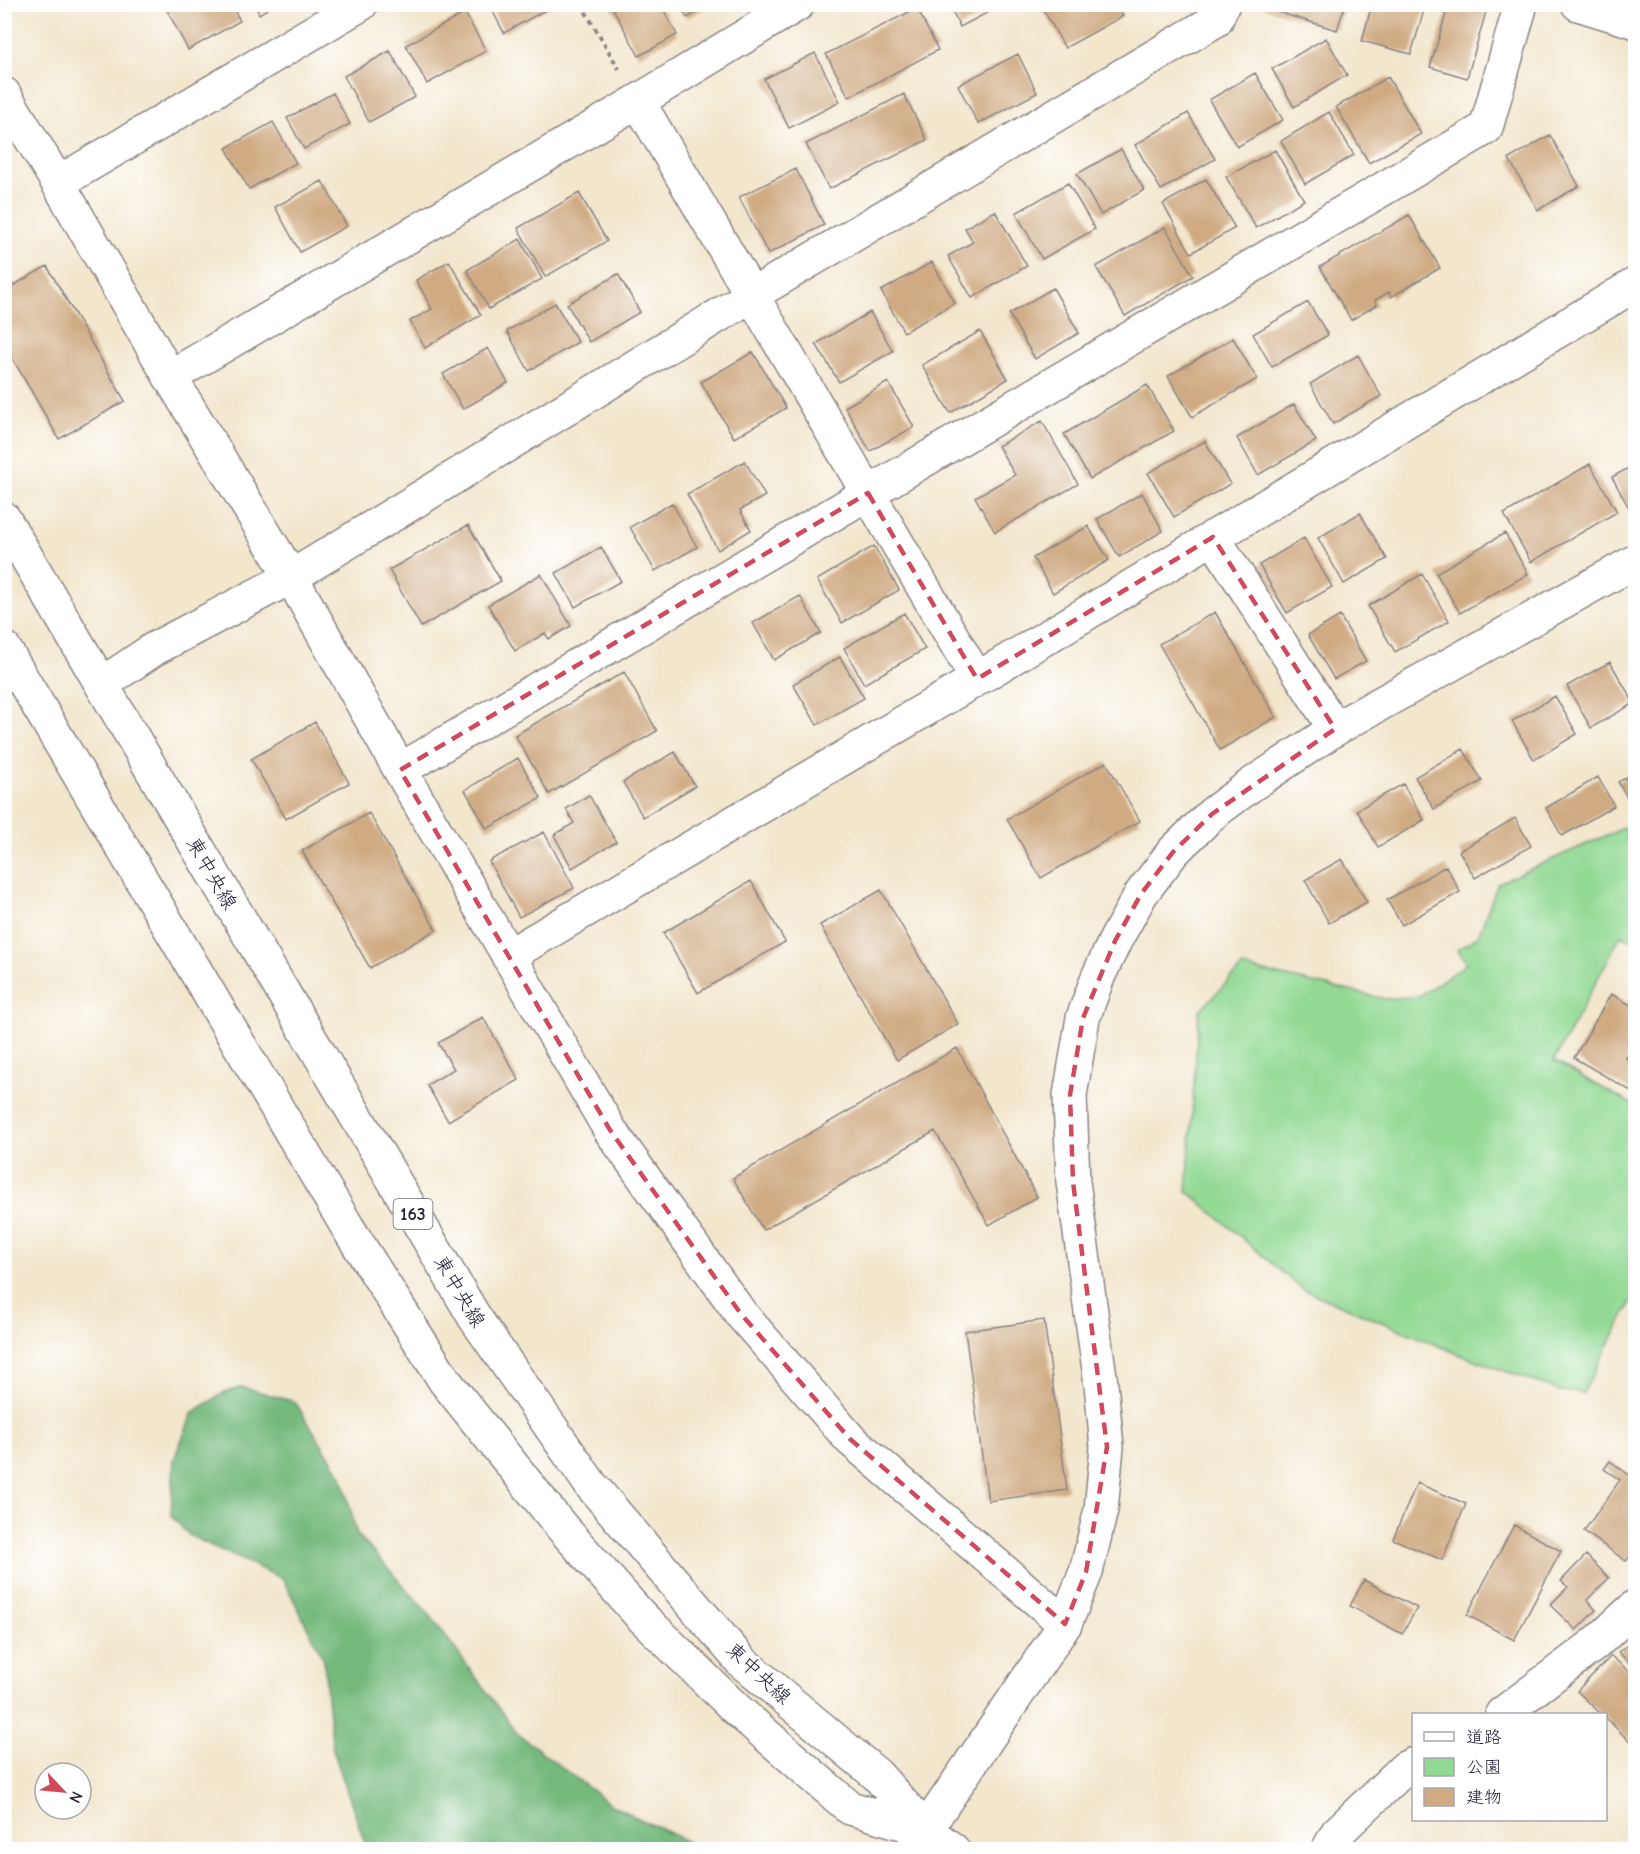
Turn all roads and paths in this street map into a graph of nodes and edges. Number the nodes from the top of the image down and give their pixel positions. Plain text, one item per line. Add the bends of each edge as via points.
1 (361, 4) edge
2 (581, 4) edge
3 (798, 4) edge
4 (1222, 4) edge
5 (1521, 4) edge
6 (1578, 4) edge
7 (1635, 22) edge
8 (4, 94) edge
9 (638, 101) junction
10 (58, 183) junction
11 (1635, 284) edge
12 (752, 295) junction
13 (170, 377) junction
14 (868, 494) junction
15 (4, 519) edge
16 (1214, 537) junction
17 (1635, 561) edge
18 (291, 577) junction
19 (4, 648) edge
20 (977, 679) junction
21 (102, 684) junction
22 (1335, 729) junction
23 (400, 770) junction
24 (508, 956) junction
25 (1635, 1606) edge
26 (1065, 1624) junction
27 (1503, 1713) edge
28 (1412, 1764) edge
29 (919, 1840) edge
30 (953, 1850) edge
31 (1328, 1850) edge

1 - 10 main road
2 - 9 path
3 - 9 main road
4 - 12 main road via 1216,20
5 - 14 main road via 1486,128
6 - 7 main road
8 - 10 main road
9 - 12 main road
9 - 13 main road
10 - 13 main road
11 - 16 main road
12 - 14 main road
12 - 18 main road
13 - 18 main road
14 - 20 main road
14 - 23 main road
15 - 21 main road, 東中央線 / 163
16 - 20 main road
16 - 22 main road
17 - 22 main road
18 - 21 main road via 154,649
18 - 23 main road
19 - 29 main road, 東中央線 / 163 via 337,1209 446,1381 560,1525 640,1615 735,1708 850,1808
20 - 24 main road
21 - 29 main road, 東中央線 / 163 via 475,1318 591,1485 742,1662 877,1775
22 - 26 main road via 1212,814 1173,852 1141,894 1120,932 1083,1018 1070,1095 1074,1182 1107,1447 1101,1510 1086,1572
23 - 24 main road
24 - 26 main road via 610,1130 741,1314 850,1439
25 - 27 main road via 1595,1644
26 - 29 main road
28 - 31 main road via 1337,1833
29 - 30 main road, 東中央線 / 163

